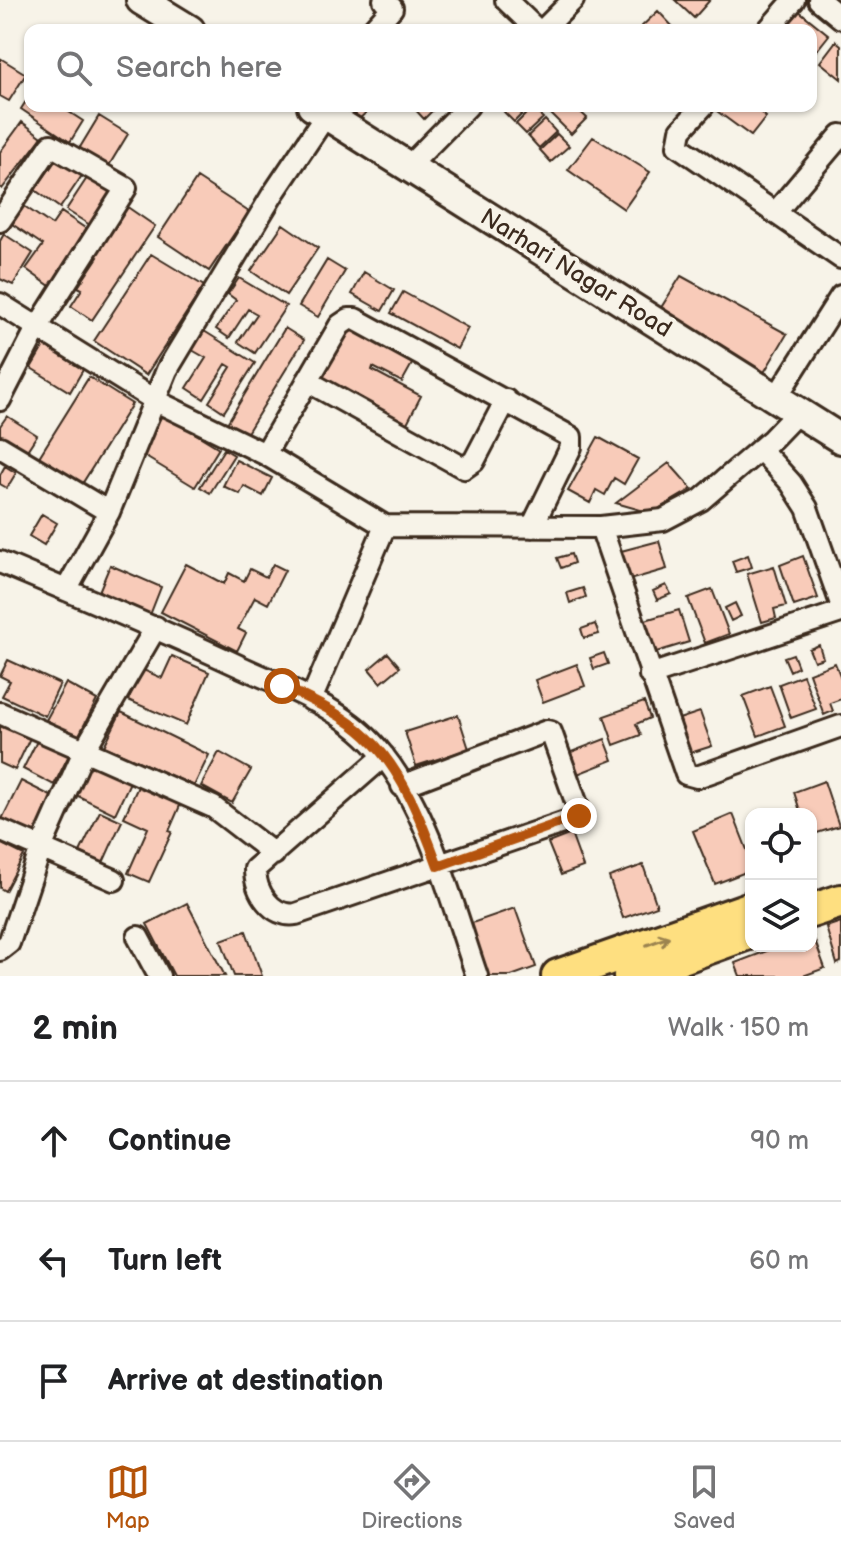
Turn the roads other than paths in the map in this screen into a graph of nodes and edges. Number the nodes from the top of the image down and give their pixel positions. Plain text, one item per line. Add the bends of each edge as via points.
1 (141, 0) edge
2 (384, 0) edge
3 (506, 0) edge
4 (573, 0) edge
5 (794, 0) edge
6 (819, 0) edge
7 (841, 18) edge
8 (180, 24) edge
9 (377, 24) edge
10 (531, 24) edge
11 (549, 24) edge
12 (773, 24) edge
13 (318, 112) edge
14 (322, 112) edge
15 (462, 112) edge
16 (698, 112) edge
17 (841, 135) edge
18 (408, 167) junction
19 (776, 212) junction
20 (0, 221) edge
21 (841, 258) edge
22 (841, 296) edge
23 (0, 304) edge
24 (37, 328) junction
25 (307, 381) junction
26 (0, 400) edge
27 (506, 400) junction
28 (156, 401) junction
29 (787, 405) junction
30 (841, 439) edge
31 (0, 447) edge
32 (760, 449) junction
33 (265, 454) junction
34 (109, 512) junction
35 (385, 526) junction
36 (532, 527) junction
37 (601, 527) junction
38 (0, 562) edge
39 (66, 590) junction
40 (841, 604) edge
41 (841, 612) edge
42 (156, 627) junction
43 (650, 675) junction
44 (311, 700) junction
45 (0, 713) edge
46 (841, 726) edge
47 (85, 749) junction
48 (384, 756) junction
49 (402, 786) junction
50 (0, 830) edge
51 (41, 848) junction
52 (274, 854) junction
53 (438, 866) junction
54 (841, 878) edge
55 (114, 880) dead end
56 (817, 886) edge
57 (841, 901) edge
58 (817, 909) edge
59 (745, 910) edge
60 (745, 934) edge
61 (138, 937) dead end
62 (0, 950) edge
63 (159, 976) edge
64 (477, 976) edge
65 (558, 976) edge
66 (630, 976) edge

1 - 8 street
2 - 9 street via 392,8
3 - 10 street
4 - 11 street
5 - 12 street
6 - 7 street
13 - 28 street via 167,370
14 - 18 street, Narhari Nagar Road
15 - 18 street
16 - 19 street via 681,130 678,146
17 - 19 street
18 - 29 street, Narhari Nagar Road
19 - 21 street
20 - 24 street via 51,145 126,188
22 - 29 street
23 - 24 street
24 - 26 street
24 - 28 street
25 - 27 street via 340,325 355,319
25 - 27 street via 464,468 474,461
25 - 33 street
27 - 36 street via 572,441
28 - 33 street
28 - 34 street
29 - 30 street, Narhari Nagar Road
29 - 32 street
31 - 34 street
32 - 37 street via 684,511 663,520
32 - 40 street via 807,508
33 - 35 street
34 - 39 street
35 - 36 street
35 - 44 street
36 - 37 street
37 - 43 street
38 - 39 street
39 - 42 street
41 - 43 street
42 - 44 street
42 - 47 street
43 - 46 street via 690,776
44 - 48 street via 354,726
45 - 47 street
47 - 51 street
47 - 52 street via 213,807
48 - 49 street
48 - 52 street
49 - 53 street
49 - 53 street via 547,731 554,736 579,816
50 - 51 street
51 - 55 street
51 - 62 street via 9,943
52 - 53 street via 255,869 255,878 266,902 285,916
53 - 64 street
54 - 56 main road
57 - 58 main road
65 -> 59 main road
60 - 66 main road
61 - 63 street

